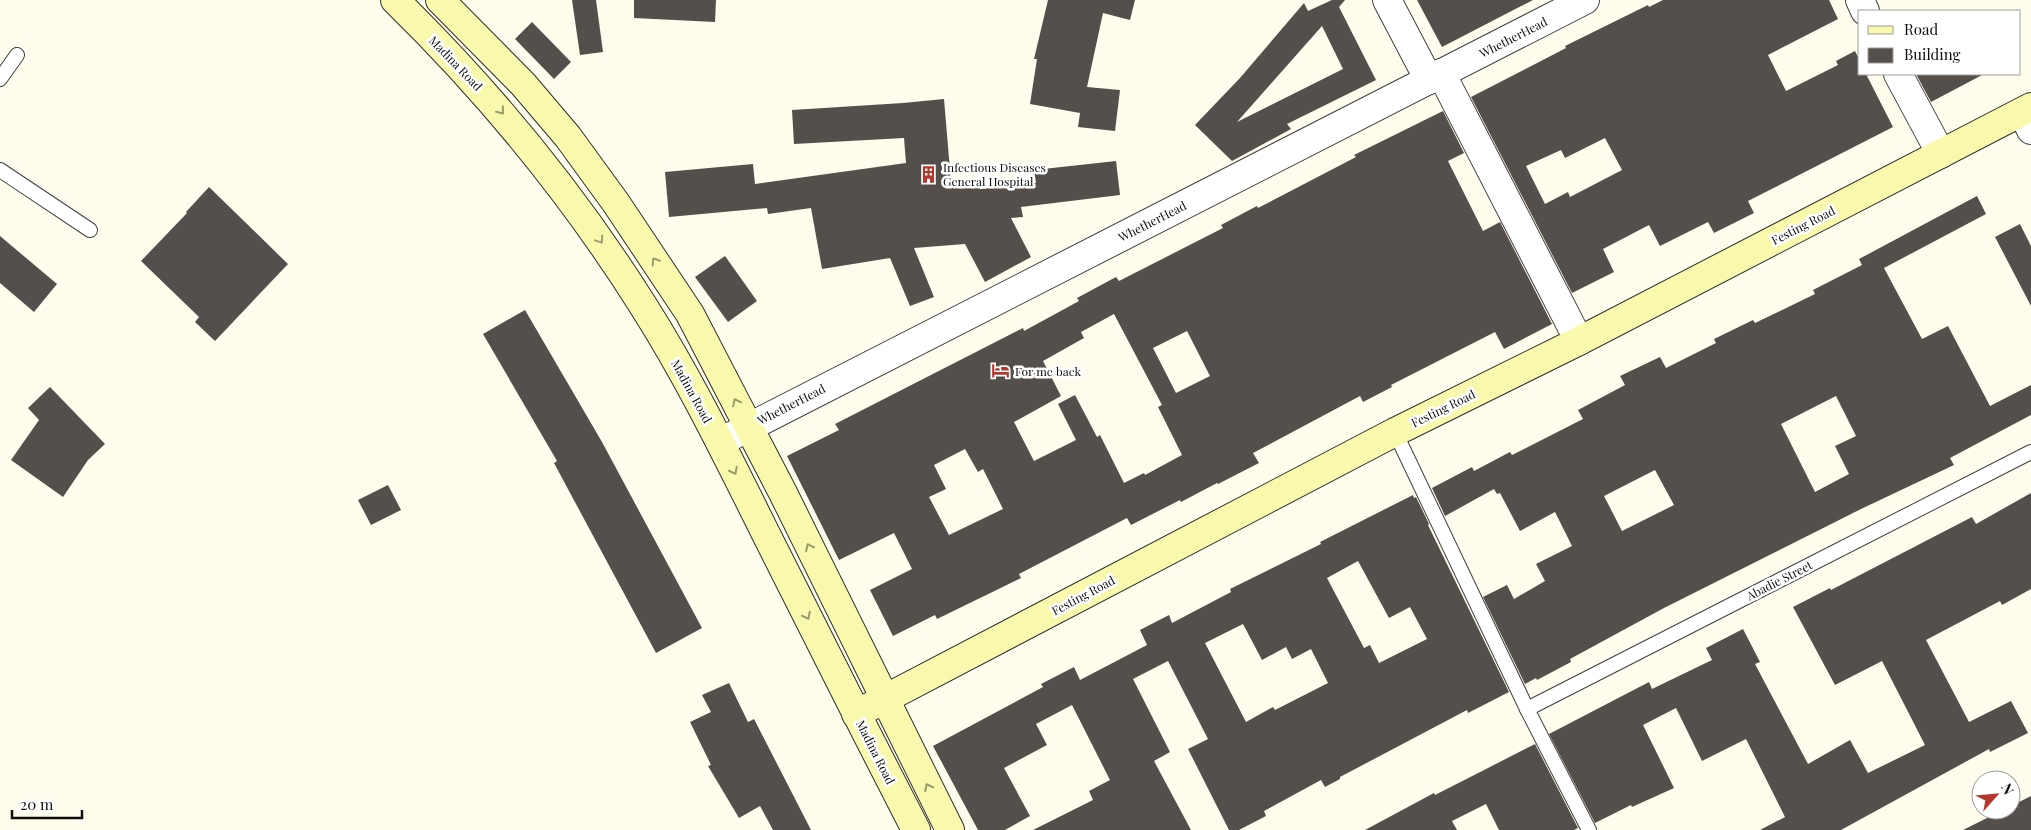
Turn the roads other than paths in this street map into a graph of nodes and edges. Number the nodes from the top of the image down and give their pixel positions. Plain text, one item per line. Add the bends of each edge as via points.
1 (395, 0) edge
2 (440, 0) edge
3 (1388, 0) edge
4 (1585, 0) edge
5 (17, 55) dead end
6 (1899, 75) edge
7 (1435, 77) junction
8 (0, 79) edge
9 (2028, 116) edge
10 (1941, 154) junction
11 (0, 170) edge
12 (90, 230) dead end
13 (1578, 341) junction
14 (748, 427) junction
15 (1395, 432) junction
16 (720, 442) junction
17 (2031, 452) edge
18 (884, 700) junction
19 (1527, 709) junction
20 (856, 714) junction
21 (916, 830) edge
22 (950, 830) edge
23 (1589, 830) edge

1 -> 16 main road, Madina Road via 495,104 550,171 644,307
14 -> 2 main road via 690,314 605,188 568,137 523,84
3 - 7 street
4 - 7 street, WhetherHead
5 - 8 lane
6 - 10 street
7 - 13 street
7 - 14 street, WhetherHead
9 - 10 main road, Festing Road
10 - 13 main road, Festing Road
11 - 12 lane
13 - 15 main road, Festing Road
14 - 16 street, WhetherHead
18 -> 14 main road
15 - 18 main road, Festing Road
15 - 19 lane
16 -> 20 main road, Madina Road
17 - 19 lane, Abadie Street
18 - 20 main road, Festing Road
22 -> 18 main road
19 - 23 lane
20 - 21 main road, Madina Road

